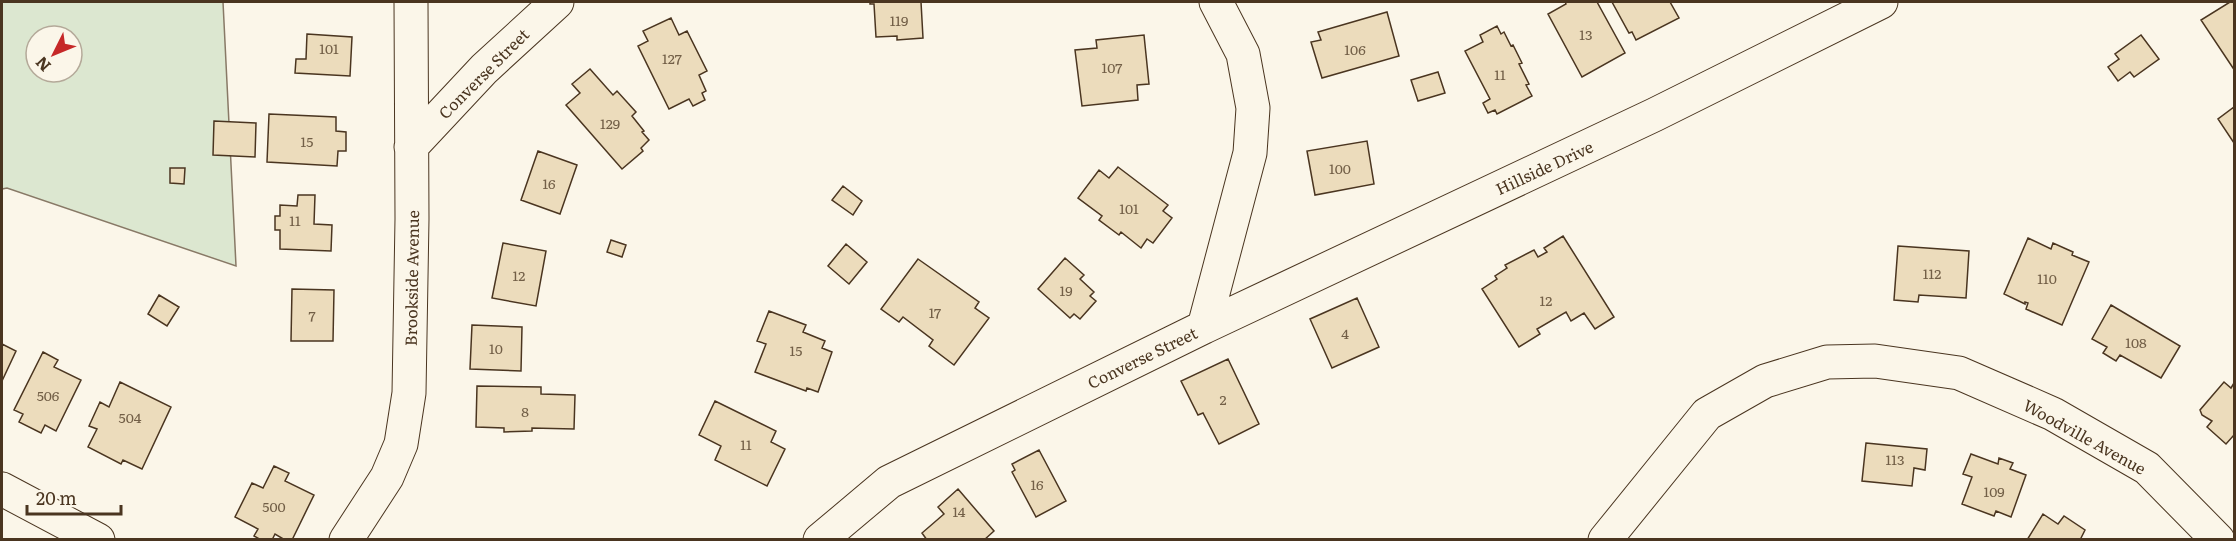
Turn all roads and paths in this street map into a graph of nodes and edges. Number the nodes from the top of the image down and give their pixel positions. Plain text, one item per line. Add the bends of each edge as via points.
1 (411, 2) edge
2 (557, 2) edge
3 (1216, 2) edge
4 (1881, 2) edge
5 (411, 147) junction
6 (1204, 327) junction
7 (2, 489) edge
8 (98, 540) edge
9 (346, 540) edge
10 (820, 540) edge
11 (1605, 540) edge
12 (2218, 540) edge

1 - 5 street, Brookside Avenue
2 - 5 street, Converse Street via 484,69
3 - 6 street, Converse Street via 1243,54 1252,108 1250,153
4 - 6 street, Hillside Drive via 1654,115
5 - 9 street, Brookside Avenue via 409,393 401,444 387,477
6 - 10 street, Converse Street via 888,482
7 - 8 street
11 - 12 street, Woodville Avenue via 1707,414 1765,381 1827,362 1875,361 1959,373 2053,414 2147,468

